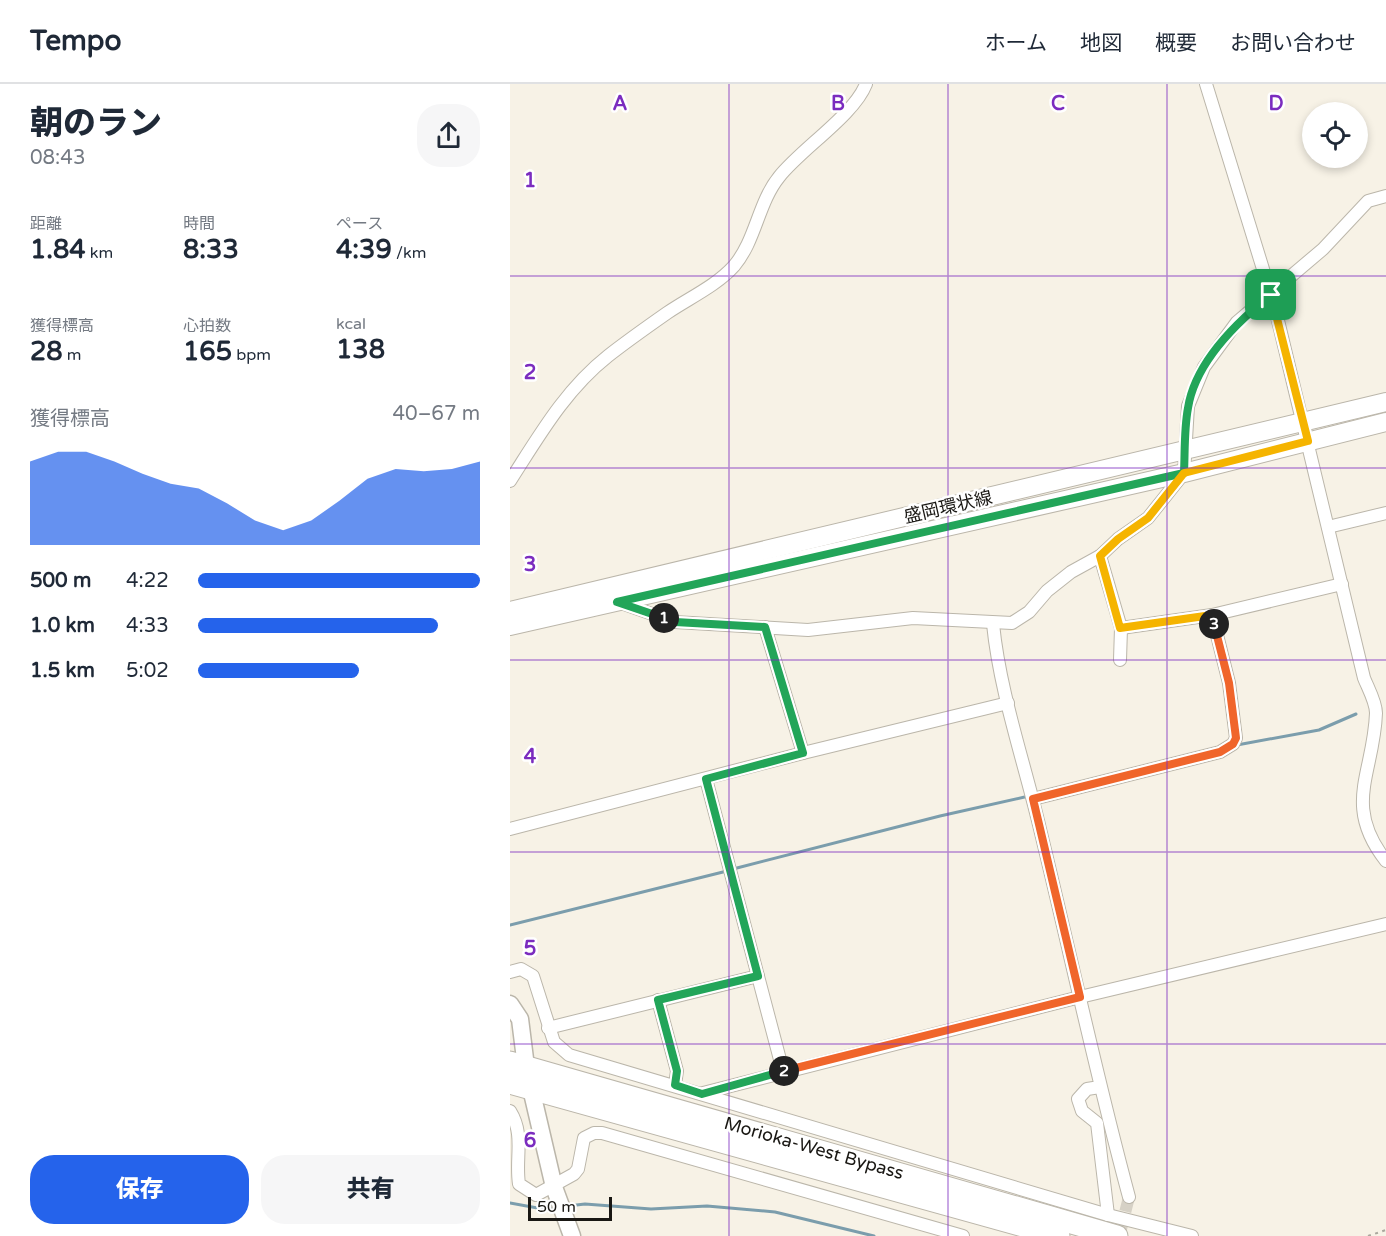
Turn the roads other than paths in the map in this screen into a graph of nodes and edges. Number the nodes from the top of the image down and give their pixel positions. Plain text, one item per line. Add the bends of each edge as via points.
1 (866, 84) edge
2 (1206, 84) edge
3 (1386, 196) edge
4 (1271, 295) junction
5 (1386, 402) edge
6 (1386, 422) edge
7 (1306, 432) junction
8 (1185, 450) junction
9 (1184, 473) junction
10 (510, 481) edge
11 (1386, 513) edge
12 (1328, 527) junction
13 (1100, 556) junction
14 (1342, 584) junction
15 (617, 602) junction
16 (510, 611) edge
17 (1212, 615) junction
18 (993, 624) junction
19 (510, 626) edge
20 (765, 627) junction
21 (1120, 628) junction
22 (1119, 660) dead end
23 (1008, 703) junction
24 (1381, 710) edge
25 (803, 753) junction
26 (706, 779) junction
27 (1033, 799) junction
28 (510, 829) edge
29 (1386, 861) edge
30 (1386, 924) edge
31 (510, 972) edge
32 (758, 976) junction
33 (1080, 997) junction
34 (658, 1000) junction
35 (510, 1004) edge
36 (548, 1028) junction
37 (518, 1065) edge
38 (783, 1071) junction
39 (510, 1083) edge
40 (675, 1085) junction
41 (1100, 1087) junction
42 (532, 1089) junction
43 (702, 1094) junction
44 (510, 1111) edge
45 (554, 1187) junction
46 (1129, 1197) tunnel mouth
47 (1108, 1215) junction
48 (572, 1236) edge
49 (963, 1236) edge
50 (1059, 1236) edge
51 (1117, 1236) edge
52 (1192, 1236) edge

1 - 10 street via 850,107 779,177 735,265 588,373 566,395
2 - 4 street
3 - 4 street via 1368,201 1323,249
4 - 7 street
4 - 8 street via 1237,322 1204,367 1188,406
5 - 7 main road, 盛岡環状線
6 - 7 main road, 盛岡環状線
7 - 8 main road, 盛岡環状線
7 - 9 main road, 盛岡環状線
7 - 12 street
8 - 9 street
8 - 16 main road, 盛岡環状線
9 - 13 street via 1148,518
9 - 15 main road, 盛岡環状線
11 - 12 street
12 - 14 street
13 - 18 street via 1071,572 1012,623
13 - 21 street
14 - 17 street
14 - 24 street via 1364,678
15 - 19 main road, 盛岡環状線
15 - 20 street via 675,622
17 - 21 street
17 - 27 street via 1232,701 1236,738 1233,744 1220,752
18 - 20 street via 913,618 808,630
18 - 23 street via 996,658
20 - 25 street
21 - 22 street
23 - 25 street
23 - 27 street
24 - 29 street via 1361,806 1373,844
25 - 26 street
26 - 28 street
26 - 32 street
27 - 33 street
30 - 33 street
31 - 36 street via 521,969 533,976
32 - 34 street
32 - 38 street
33 - 38 street
33 - 41 street
34 - 36 street
34 - 40 street via 677,1071
35 - 37 street via 520,1019
36 - 40 street via 554,1042 569,1054
37 - 42 street
37 - 51 highway, Morioka-West Bypass
38 - 43 street
39 - 42 highway, Morioka-West Bypass
40 - 43 street
41 - 46 street
41 - 47 street via 1087,1089 1078,1099 1082,1111 1097,1123
42 - 45 street
42 - 50 highway, Morioka-West Bypass
43 - 47 street
44 - 45 street via 517,1122 520,1146 516,1168 519,1184 536,1195
45 - 48 street
45 - 49 street via 578,1169 584,1138 602,1133
47 - 52 street

